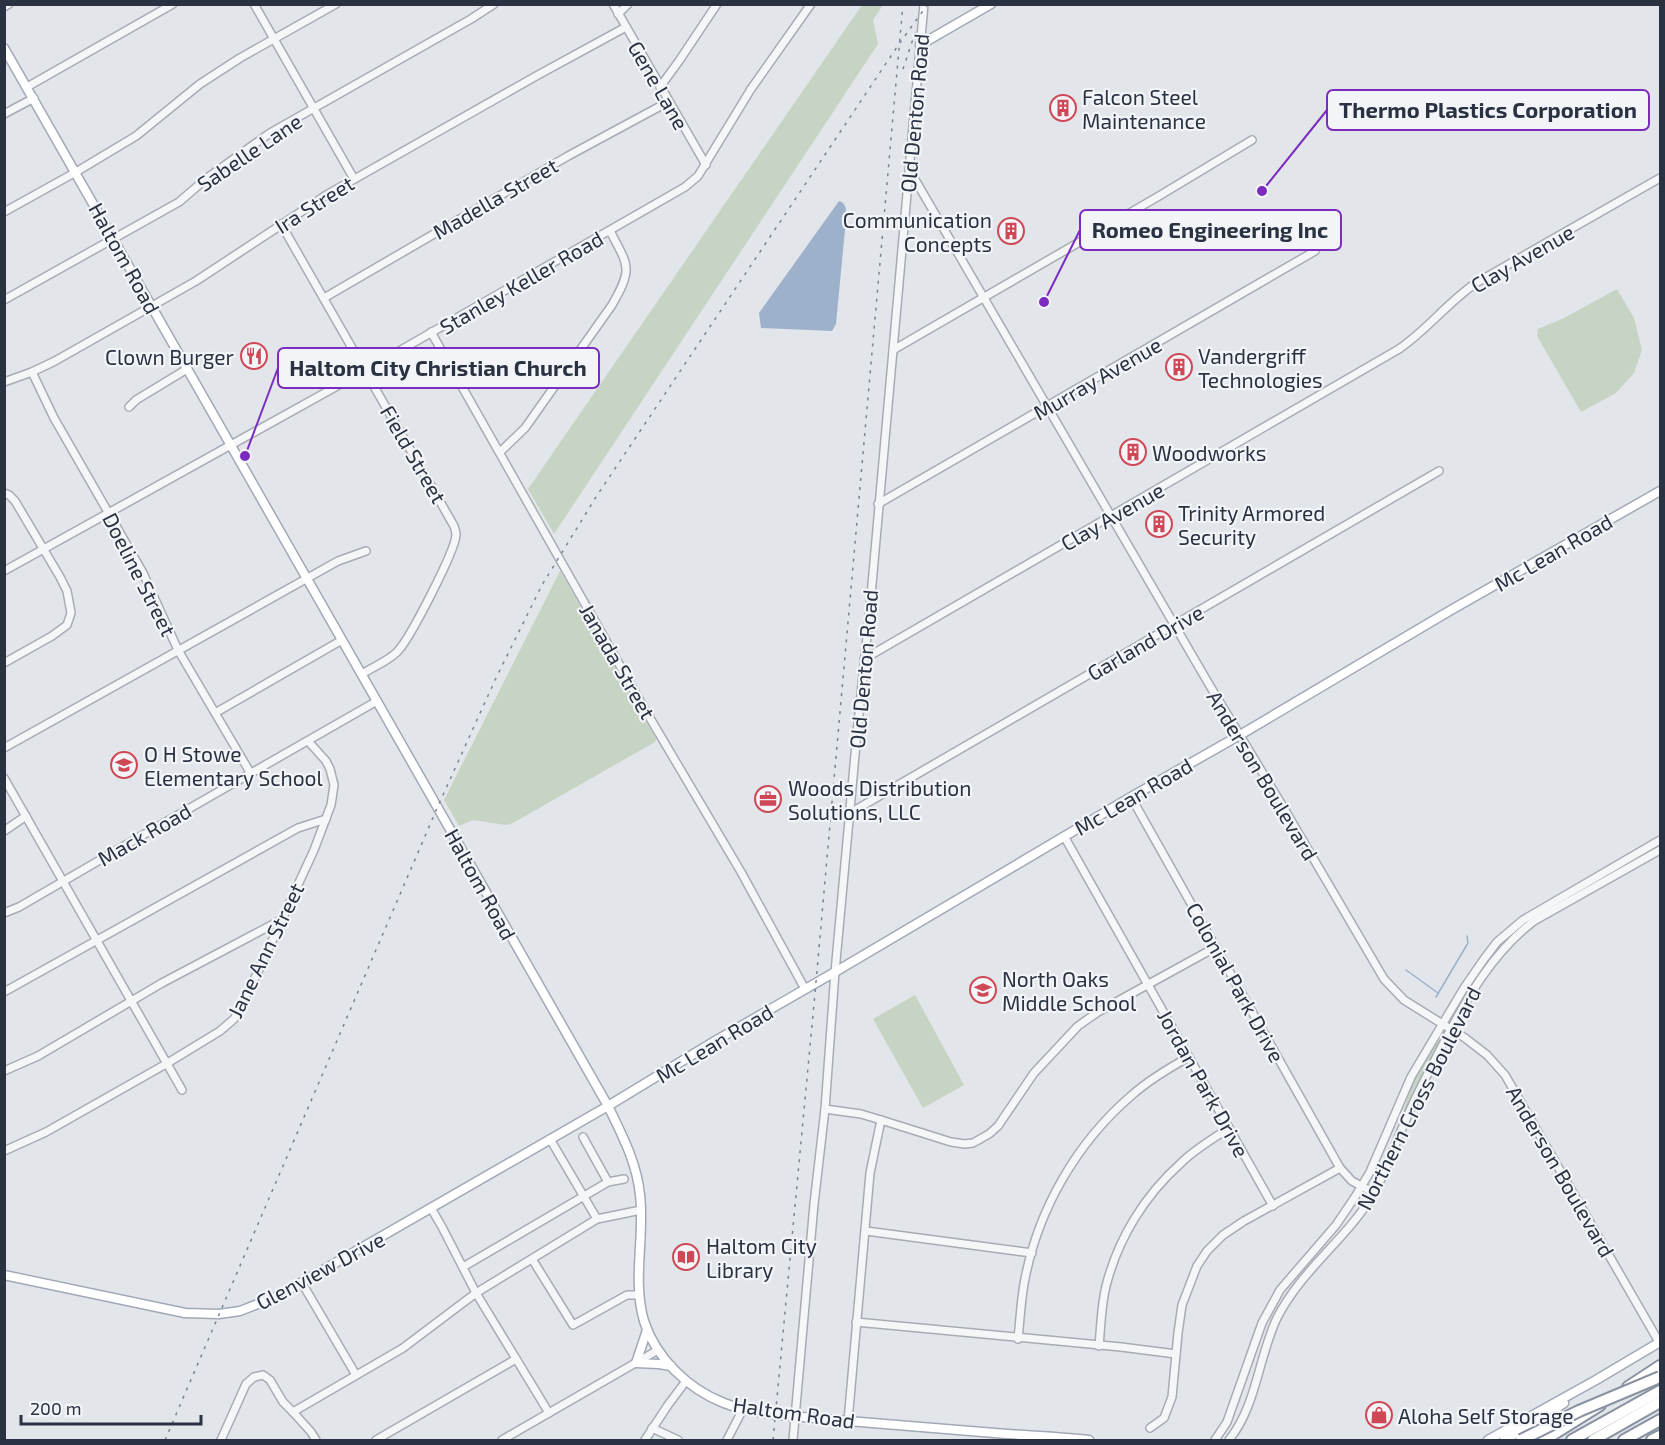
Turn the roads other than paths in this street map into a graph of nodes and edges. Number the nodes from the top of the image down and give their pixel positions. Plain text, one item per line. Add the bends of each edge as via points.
1 (9, 4) edge
2 (173, 4) edge
3 (254, 4) edge
4 (336, 4) edge
5 (494, 4) edge
6 (613, 4) edge
7 (628, 4) edge
8 (717, 4) edge
9 (811, 4) edge
10 (924, 4) edge
11 (992, 4) edge
12 (4, 7) edge
13 (618, 14) junction
14 (626, 27) junction
15 (274, 39) junction
16 (921, 45) junction
17 (4, 48) edge
18 (27, 87) junction
19 (660, 87) junction
20 (34, 98) junction
21 (668, 102) junction
22 (314, 108) junction
23 (4, 114) edge
24 (1252, 140) dead end
25 (706, 165) junction
26 (909, 170) junction
27 (76, 172) junction
28 (1660, 178) edge
29 (354, 179) junction
30 (4, 212) edge
31 (281, 224) junction
32 (610, 231) junction
33 (114, 239) junction
34 (1315, 251) dead end
35 (324, 298) junction
36 (985, 298) junction
37 (4, 300) edge
38 (152, 306) junction
39 (431, 332) junction
40 (893, 350) junction
41 (187, 369) junction
42 (366, 370) junction
43 (33, 372) junction
44 (4, 382) edge
45 (1048, 406) junction
46 (129, 407) dead end
47 (230, 444) junction
48 (500, 452) junction
49 (1439, 471) dead end
50 (1660, 491) edge
51 (4, 493) edge
52 (878, 504) junction
53 (108, 512) junction
54 (1112, 516) junction
55 (44, 549) junction
56 (366, 551) dead end
57 (4, 571) edge
58 (306, 579) junction
59 (1175, 625) junction
60 (342, 640) junction
61 (178, 650) junction
62 (864, 659) junction
63 (4, 663) edge
64 (362, 674) junction
65 (377, 701) junction
66 (215, 713) junction
67 (1240, 735) junction
68 (308, 741) junction
69 (4, 748) edge
70 (251, 774) junction
71 (4, 778) edge
72 (1131, 797) junction
73 (850, 813) junction
74 (26, 816) junction
75 (326, 819) junction
76 (4, 831) edge
77 (1064, 836) junction
78 (1660, 840) edge
79 (1660, 850) edge
80 (63, 881) junction
81 (4, 914) edge
82 (281, 920) junction
83 (97, 941) junction
84 (1216, 946) junction
85 (836, 972) junction
86 (1148, 984) junction
87 (804, 989) junction
88 (4, 992) edge
89 (131, 1001) junction
90 (1443, 1025) junction
91 (1450, 1030) junction
92 (1189, 1057) junction
93 (166, 1064) junction
94 (4, 1071) edge
95 (182, 1090) dead end
96 (608, 1106) junction
97 (825, 1109) junction
98 (881, 1120) junction
99 (1229, 1128) junction
100 (583, 1137) dead end
101 (550, 1139) junction
102 (4, 1152) edge
103 (1340, 1168) junction
104 (624, 1179) dead end
105 (608, 1182) junction
106 (1362, 1186) junction
107 (1374, 1193) junction
108 (583, 1196) junction
109 (1273, 1206) junction
110 (431, 1208) junction
111 (641, 1210) junction
112 (597, 1220) junction
113 (866, 1231) junction
114 (1032, 1253) junction
115 (532, 1259) junction
116 (463, 1267) junction
117 (4, 1275) edge
118 (302, 1283) junction
119 (476, 1293) junction
120 (639, 1295) junction
121 (856, 1322) junction
122 (647, 1330) junction
123 (1018, 1339) junction
124 (1660, 1342) edge
125 (1099, 1346) junction
126 (658, 1350) junction
127 (1251, 1353) junction
128 (1176, 1354) junction
129 (1263, 1356) junction
130 (516, 1359) junction
131 (636, 1363) junction
132 (671, 1366) junction
133 (1660, 1366) edge
134 (356, 1375) junction
135 (1660, 1377) edge
136 (1596, 1380) junction
137 (686, 1381) junction
138 (1660, 1391) edge
139 (1660, 1402) edge
140 (744, 1409) junction
141 (293, 1412) junction
142 (549, 1413) junction
143 (795, 1416) junction
144 (1660, 1420) edge
145 (848, 1421) junction
146 (652, 1428) junction
147 (1150, 1428) dead end
148 (1660, 1436) edge
149 (221, 1440) edge
150 (316, 1440) edge
151 (376, 1440) edge
152 (502, 1440) edge
153 (645, 1440) edge
154 (678, 1440) edge
155 (727, 1440) edge
156 (793, 1440) edge
157 (1089, 1440) edge
158 (1215, 1440) edge
159 (1229, 1440) edge
160 (1488, 1440) edge
161 (1504, 1440) edge
162 (1521, 1440) edge
163 (1544, 1440) edge
164 (1572, 1440) edge
165 (1593, 1440) edge
166 (1624, 1440) edge
167 (1652, 1440) edge

1 - 12 street
2 - 18 street
3 - 15 street
4 - 15 street
5 - 22 street, Sabelle Lane
6 - 13 street, Gene Lane
7 - 13 street
8 - 19 street
9 - 25 street, Stanley Keller Road
10 - 16 street, Old Denton Road
11 - 16 main road
13 - 14 street, Gene Lane
14 - 19 street, Gene Lane
14 - 29 street, Ira Street
15 - 22 street
15 - 27 street via 240,57 136,136
16 - 26 street, Old Denton Road
17 - 18 main road, Haltom Road
18 - 20 main road, Haltom Road
19 - 21 street, Gene Lane
20 - 23 street
20 - 27 main road, Haltom Road
21 - 25 street, Gene Lane
21 - 35 street, Madella Street
22 - 29 street
22 - 33 street, Sabelle Lane via 270,133 179,202
24 - 36 street
25 - 32 street, Stanley Keller Road via 685,188
26 - 36 street, Anderson Boulevard
26 - 40 street, Old Denton Road
27 - 30 street
27 - 33 main road, Haltom Road
28 - 54 street, Clay Avenue via 1476,283 1399,349
29 - 31 street, Ira Street
31 - 35 street, Field Street
31 - 38 street, Ira Street
32 - 39 street, Stanley Keller Road
32 - 48 street via 626,264 622,287 530,421
33 - 37 street, Sabelle Lane
33 - 38 main road, Haltom Road
34 - 45 street, Murray Avenue
35 - 42 street, Field Street
36 - 40 street
36 - 45 street, Anderson Boulevard
38 - 41 main road, Haltom Road
38 - 43 street, Ira Street
39 - 42 street, Stanley Keller Road
39 - 48 street, Janada Street
40 - 52 street, Old Denton Road
41 - 46 street
41 - 47 main road, Haltom Road
42 - 47 street, Stanley Keller Road
42 - 64 street, Field Street via 452,520 456,535 407,639 397,652
43 - 44 street, Ira Street
43 - 53 street, Doeline Street via 54,418
45 - 52 street, Murray Avenue
45 - 54 street, Anderson Boulevard
47 - 53 street, Stanley Keller Road
47 - 58 main road, Haltom Road
48 - 87 street, Janada Street
49 - 59 street, Garland Drive
50 - 67 main road, Mc Lean Road
51 - 55 street via 15,501
52 - 62 street, Old Denton Road
53 - 55 street, Stanley Keller Road
53 - 61 street, Doeline Street via 143,573
54 - 59 street, Anderson Boulevard
54 - 62 street, Clay Avenue
55 - 57 street, Stanley Keller Road
55 - 63 street via 67,591 71,606 67,625
56 - 58 street
58 - 60 main road, Haltom Road
58 - 61 street
59 - 67 street, Anderson Boulevard
59 - 73 street, Garland Drive
60 - 64 main road, Haltom Road
60 - 66 street
61 - 66 street, Doeline Street
61 - 69 street
62 - 73 street, Old Denton Road
64 - 65 main road, Haltom Road
65 - 68 street, Mack Road
65 - 96 main road, Haltom Road
66 - 70 street, Doeline Street
67 - 72 main road, Mc Lean Road
67 - 90 street, Anderson Boulevard via 1384,979 1404,1000
68 - 70 street, Mack Road
68 - 75 street, Jane Ann Street via 326,761 333,777
70 - 80 street, Mack Road
71 - 74 street
72 - 77 main road, Mc Lean Road
72 - 84 street, Colonial Park Drive
73 - 85 street, Old Denton Road
74 - 76 street
74 - 80 street
75 - 82 street, Jane Ann Street
75 - 83 street via 298,828
77 - 85 main road, Mc Lean Road
77 - 86 street, Jordan Park Drive
78 - 90 street, Northern Cross Boulevard via 1523,920 1497,942
79 - 91 street, Northern Cross Boulevard via 1522,930 1487,968
80 - 81 street, Mack Road
80 - 83 street
82 - 89 street
82 - 93 street, Jane Ann Street via 234,1019
83 - 88 street
83 - 89 street
84 - 86 street
84 - 103 street, Colonial Park Drive
85 - 87 main road, Mc Lean Road
85 - 97 street, Old Denton Road
86 - 92 street, Jordan Park Drive
86 - 98 street via 1078,1026 1034,1073 998,1126 981,1140 951,1142
87 - 96 main road, Mc Lean Road
89 - 93 street
89 - 94 street via 38,1056
90 - 91 street, Anderson Boulevard
90 - 106 street, Northern Cross Boulevard via 1411,1077
91 - 107 street, Northern Cross Boulevard
91 - 124 street, Anderson Boulevard via 1487,1055 1510,1082
92 - 99 street, Jordan Park Drive
92 - 114 street via 1131,1095 1084,1145 1058,1186
93 - 95 street
93 - 102 street, Jane Ann Street
96 - 101 main road, Glenview Drive
96 - 111 main road, Haltom Road via 634,1164
97 - 98 street
97 - 143 street, Old Denton Road
98 - 113 street via 870,1173
99 - 109 street, Jordan Park Drive
99 - 125 street via 1181,1162 1135,1217 1106,1286
100 - 105 street
101 - 108 street
101 - 110 main road, Glenview Drive
103 - 106 street
103 - 109 street
104 - 105 street
105 - 108 street
106 - 107 street
106 - 127 street, Northern Cross Boulevard via 1280,1290
107 - 129 street, Northern Cross Boulevard via 1297,1286 1276,1321
108 - 112 street
108 - 116 street
109 - 128 street via 1223,1235 1197,1266 1182,1305
110 - 116 street
110 - 118 main road, Glenview Drive
111 - 112 street
111 - 120 main road, Haltom Road
112 - 115 street
113 - 114 street
113 - 121 street
114 - 123 street
115 - 119 street
115 - 120 street via 573,1325 627,1295
116 - 119 street
117 - 118 main road, Glenview Drive via 185,1313 219,1314 260,1305
118 - 134 street
119 - 130 street
119 - 134 street via 403,1348
120 - 122 main road, Haltom Road
121 - 123 street
121 - 145 street
122 - 126 main road, Haltom Road
122 - 131 main road
123 - 125 street
124 - 136 main road
125 - 128 street
126 - 131 street
126 - 132 main road, Haltom Road
127 - 129 street
127 - 158 street, Northern Cross Boulevard via 1227,1422
128 - 147 street via 1172,1397 1164,1418
129 - 159 street, Northern Cross Boulevard via 1249,1405
130 - 142 street
130 - 151 street
131 - 132 main road
131 - 142 street
132 - 137 main road, Haltom Road
133 - 163 highway
134 - 141 street
135 - 162 highway, bridge
136 - 160 main road
136 - 161 main road
137 - 140 main road, Haltom Road via 711,1397
137 - 146 street
138 - 164 highway
139 - 165 highway
140 - 143 main road, Haltom Road
140 - 155 street
141 - 149 street via 270,1380 263,1375 254,1377 246,1384
141 - 150 street
142 - 152 street
143 - 145 main road, Haltom Road
143 - 156 street, Old Denton Road
144 - 166 highway
145 - 157 main road, Haltom Road
146 - 153 street
146 - 154 street
148 - 167 highway

